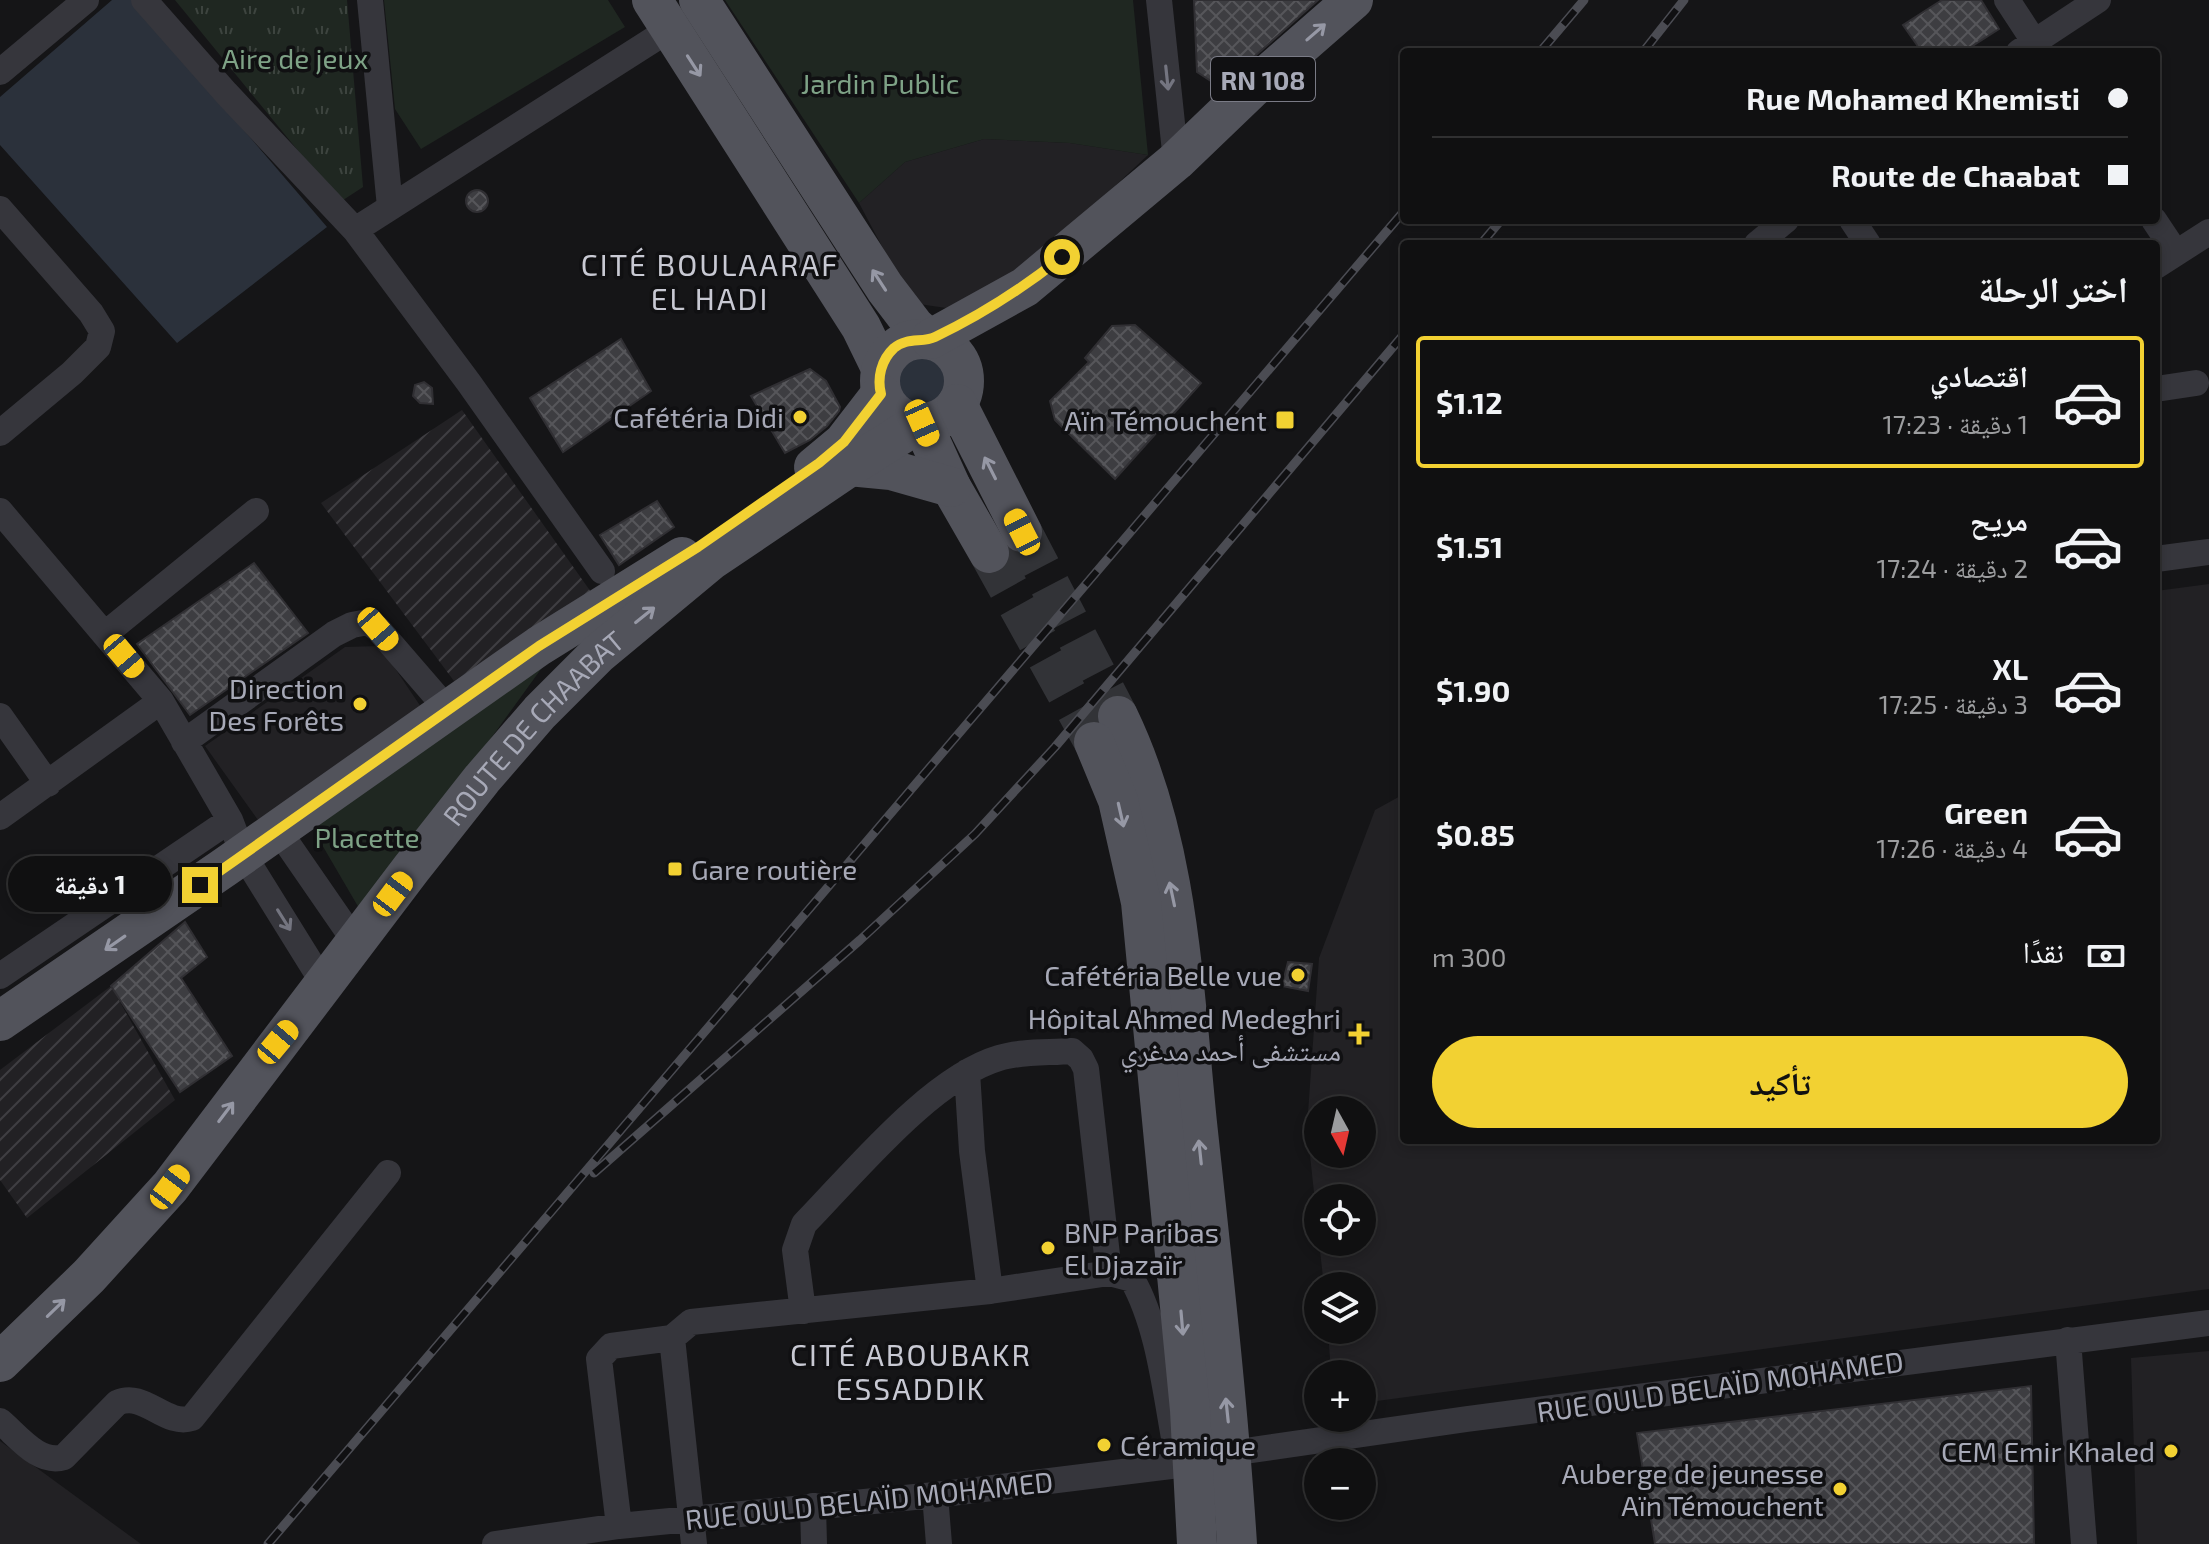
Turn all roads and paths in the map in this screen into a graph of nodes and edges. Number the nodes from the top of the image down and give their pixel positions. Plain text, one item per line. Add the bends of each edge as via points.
1 (86, 0) edge
2 (144, 0) edge
3 (370, 0) edge
4 (699, 0) edge
5 (1159, 0) edge
6 (1353, 0) edge
7 (2007, 0) edge
8 (2098, 0) edge
9 (661, 15) edge
10 (2031, 48) edge
11 (0, 72) edge
12 (1176, 161) junction
13 (390, 207) junction
14 (0, 209) edge
15 (1781, 224) edge
16 (2155, 224) edge
17 (355, 230) junction
18 (2209, 232) edge
19 (1762, 240) edge
20 (2166, 259) edge
21 (1025, 287) junction
22 (930, 339) junction
23 (881, 381) junction
24 (2196, 383) dead end
25 (960, 387) junction
26 (2160, 388) edge
27 (921, 423) junction
28 (0, 433) edge
29 (849, 466) junction
30 (951, 487) junction
31 (0, 511) edge
32 (256, 511) dead end
33 (1022, 532) tunnel mouth
34 (2209, 552) edge
35 (989, 553) tunnel mouth
36 (2160, 558) edge
37 (602, 571) dead end
38 (105, 634) junction
39 (161, 701) junction
40 (448, 710) junction
41 (0, 716) edge
42 (1106, 729) tunnel mouth
43 (184, 742) junction
44 (48, 784) junction
45 (0, 817) edge
46 (278, 830) junction
47 (236, 837) junction
48 (356, 943) junction
49 (0, 976) edge
50 (325, 986) junction
51 (0, 1021) edge
52 (967, 1072) junction
53 (388, 1173) dead end
54 (1109, 1273) junction
55 (990, 1291) junction
56 (803, 1311) junction
57 (2209, 1323) edge
58 (672, 1338) junction
59 (2068, 1340) junction
60 (0, 1362) edge
61 (0, 1421) edge
62 (1202, 1461) junction
63 (935, 1495) junction
64 (813, 1506) junction
65 (693, 1517) junction
66 (619, 1526) junction
67 (495, 1544) edge
68 (694, 1544) edge
69 (814, 1544) edge
70 (939, 1544) edge
71 (1197, 1544) edge
72 (1237, 1544) edge
73 (2084, 1544) edge

1 - 11 street
2 - 17 street
3 - 13 street
22 -> 4 main road via 885,288
5 -> 12 street
12 -> 6 main road, RN 108
7 - 10 street
8 - 10 street
9 - 13 street
9 -> 23 main road via 861,327
12 - 21 main road, RN 108
13 - 17 street
14 - 28 street via 102,331 98,347
15 - 19 street
16 - 20 street
17 - 37 street
18 - 20 street
21 - 22 main road, RN 108
21 - 25 main road via 992,326
22 - 23 main road via 895,348
22 - 25 main road via 951,350
23 - 27 main road via 896,414
23 - 40 main road, ROUTE DE CHAABAT via 844,442 819,463
24 - 26 street
25 - 27 main road via 942,418
33 -> 25 main road
27 - 29 main road, ROUTE DE CHAABAT
27 - 30 main road
29 - 30 main road via 912,474
48 -> 29 main road, ROUTE DE CHAABAT via 482,779 598,654 710,561
30 - 35 main road
31 - 38 street
32 - 38 street
34 - 36 street
38 - 39 street
39 - 43 street
39 - 44 street
40 - 43 street via 368,622 334,634
40 - 46 main road, ROUTE DE CHAABAT
41 - 44 street
42 - 62 main road via 1141,902
43 - 47 street
44 - 45 street
46 - 47 main road, ROUTE DE CHAABAT
46 - 48 street
47 - 49 street
47 -> 50 street
47 -> 51 main road, ROUTE DE CHAABAT
48 - 50 main road, ROUTE DE CHAABAT
60 -> 50 main road, ROUTE DE CHAABAT via 170,1187
52 - 54 street via 1000,1057 1072,1051 1081,1059
52 - 55 street
52 - 56 street via 928,1098 804,1224 795,1250
53 - 61 street via 192,1418 175,1419 126,1399 55,1460 45,1459
54 - 55 street
54 - 62 street via 1132,1279 1140,1294 1159,1358
55 - 56 street
56 - 58 street via 691,1322
57 - 59 street, RUE OULD BELAÏD MOHAMED
58 - 65 street
58 - 66 street via 611,1346 599,1359
59 - 62 street, RUE OULD BELAÏD MOHAMED
59 - 73 street
62 - 63 street, RUE OULD BELAÏD MOHAMED
62 - 71 main road
62 - 72 main road
63 - 64 street, RUE OULD BELAÏD MOHAMED
63 - 70 street
64 - 65 street, RUE OULD BELAÏD MOHAMED
64 - 69 street
65 - 66 street, RUE OULD BELAÏD MOHAMED
65 - 68 street
66 - 67 street, RUE OULD BELAÏD MOHAMED

